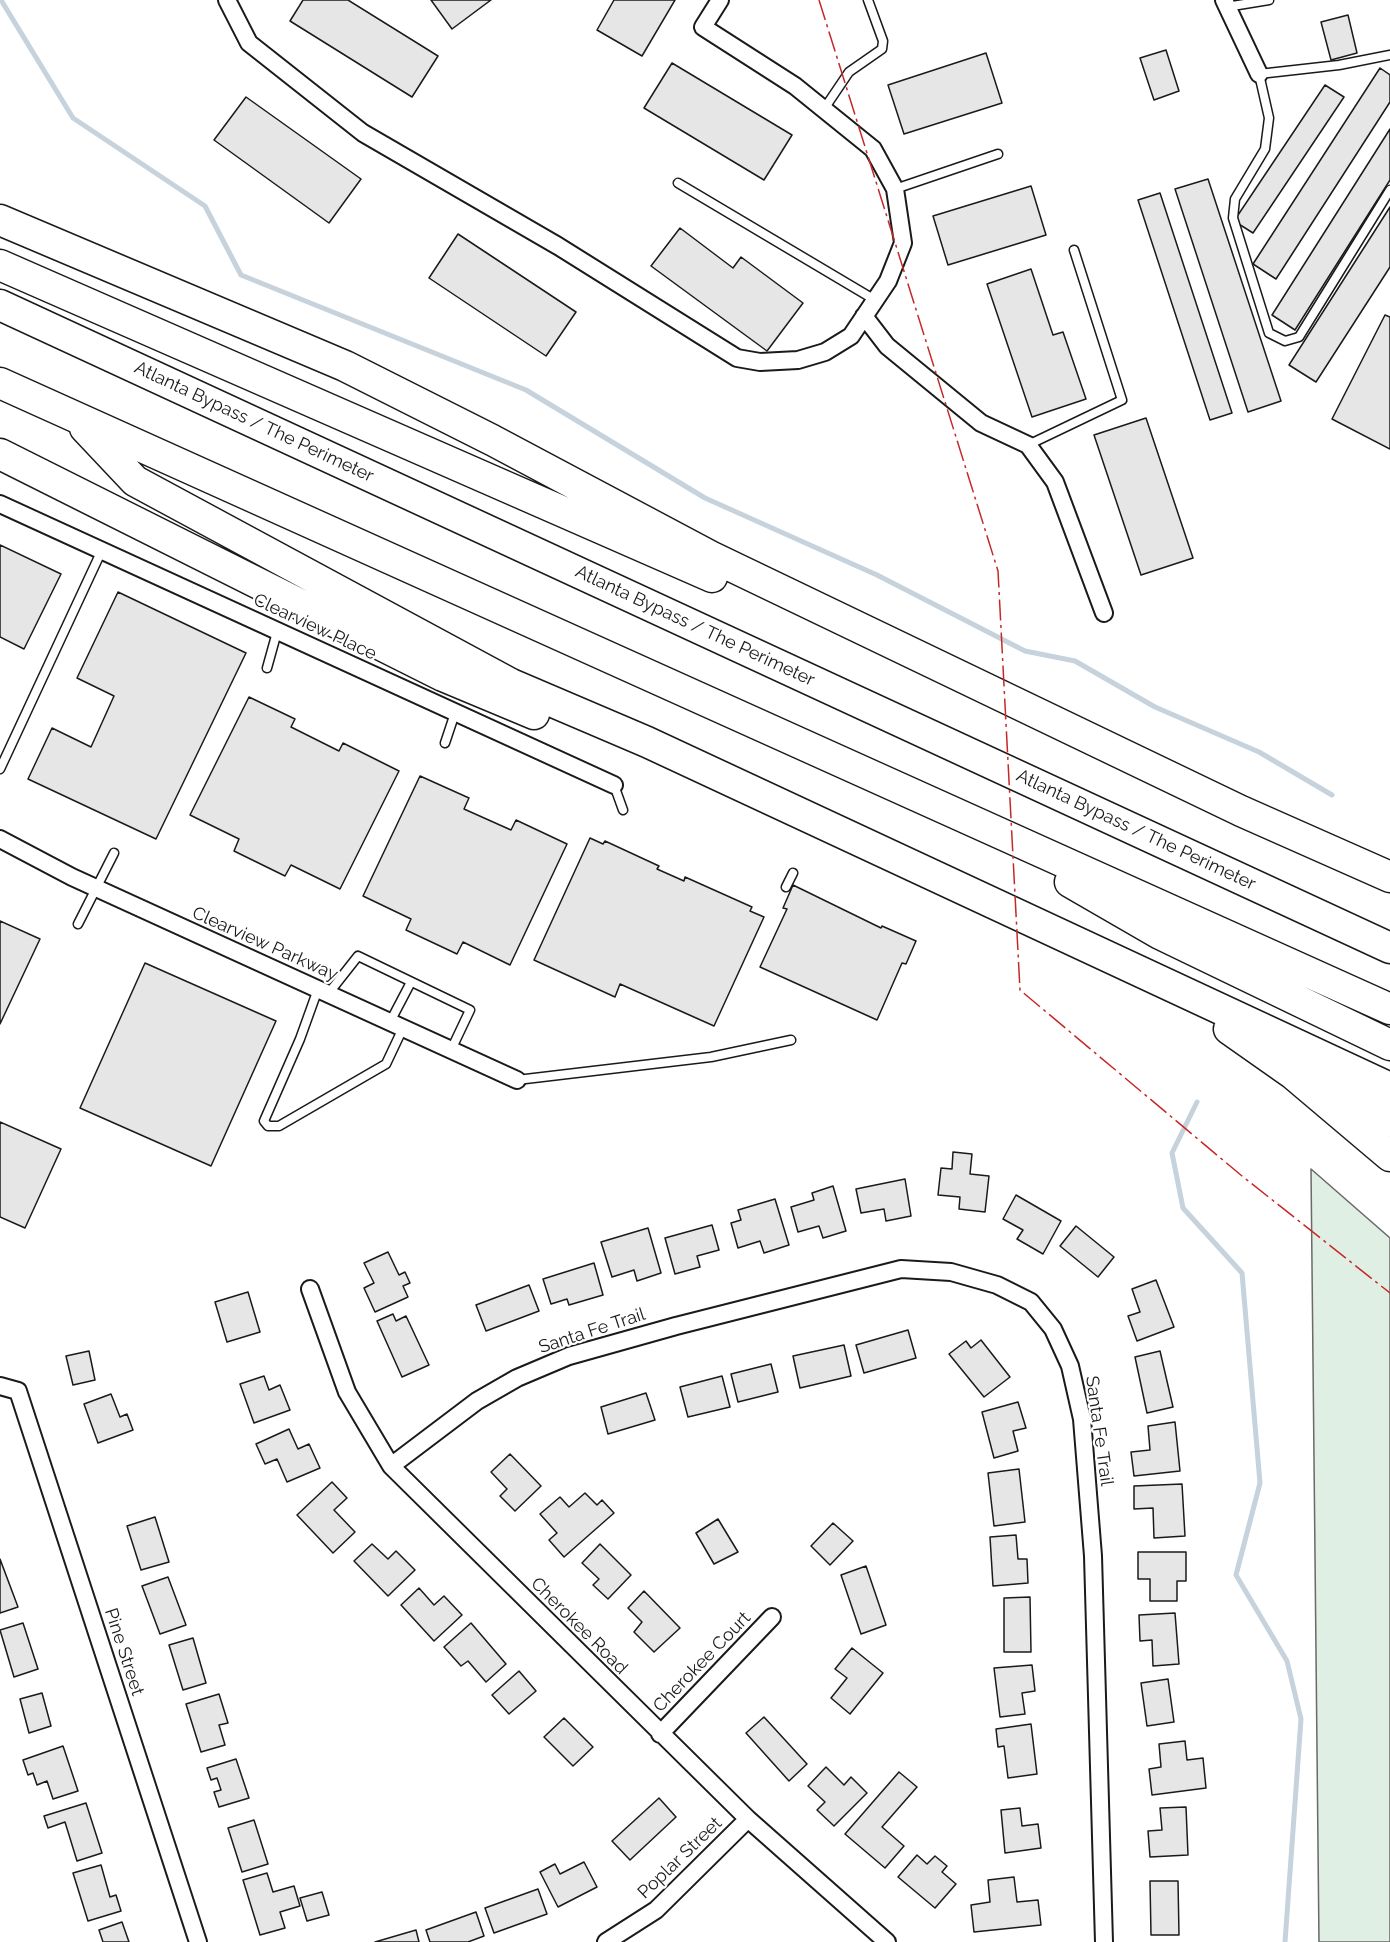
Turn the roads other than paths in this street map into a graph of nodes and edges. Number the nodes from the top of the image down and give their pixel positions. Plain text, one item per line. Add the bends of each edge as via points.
1 (227, 0) edge
2 (720, 0) edge
3 (868, 0) edge
4 (1269, 0) edge
5 (1225, 4) edge
6 (1390, 55) edge
7 (1259, 74) junction
8 (824, 109) junction
9 (998, 154) dead end
10 (678, 183) dead end
11 (895, 189) junction
12 (1390, 190) edge
13 (0, 220) edge
14 (1074, 250) dead end
15 (0, 265) edge
16 (875, 300) junction
17 (0, 305) edge
18 (864, 316) junction
19 (0, 383) edge
20 (77, 420) junction
21 (1028, 445) junction
22 (0, 454) edge
23 (0, 504) edge
24 (102, 550) junction
25 (1104, 613) dead end
26 (277, 632) junction
27 (267, 668) dead end
28 (1028, 708) junction
29 (455, 713) junction
30 (647, 742) junction
31 (445, 743) dead end
32 (0, 769) edge
33 (614, 786) joint
34 (911, 791) junction
35 (623, 810) dead end
36 (0, 839) edge
37 (114, 853) dead end
38 (793, 873) dead end
39 (1390, 877) edge
40 (786, 887) dead end
41 (96, 888) junction
42 (78, 924) dead end
43 (1390, 948) edge
44 (1130, 968) junction
45 (411, 982) junction
46 (323, 991) junction
47 (1390, 1009) edge
48 (1224, 1011) junction
49 (396, 1025) junction
50 (791, 1040) dead end
51 (1390, 1045) edge
52 (451, 1050) junction
53 (517, 1080) joint
54 (1390, 1088) edge
55 (1390, 1121) edge
56 (1390, 1156) edge
57 (310, 1289) dead end
58 (0, 1386) edge
59 (391, 1466) junction
60 (772, 1617) dead end
61 (660, 1734) junction
62 (748, 1819) junction
63 (198, 1942) edge
64 (606, 1942) edge
65 (887, 1942) edge
66 (1104, 1942) edge

1 - 18 street via 249,43 363,134 558,246 737,358 760,362 798,360 825,352 851,336
2 - 8 street via 703,27
3 - 8 lane via 884,41 882,49 849,72
4 - 5 lane
5 - 7 street
6 - 7 lane
7 - 12 lane via 1269,118 1265,149 1234,198 1233,218 1269,333 1285,341 1299,337
8 - 11 street via 873,149
9 - 11 lane
10 - 16 lane
11 - 16 street via 903,243 888,281
13 - 28 highway via 345,366 710,556
14 - 21 lane via 1122,400
15 - 28 highway via 837,632
16 - 18 street
17 - 43 highway, Atlanta Bypass / The Perimeter
18 - 21 street via 887,346 981,423
19 - 20 highway
20 - 30 highway via 135,481 511,684
20 - 34 highway
21 - 25 street via 1055,482
22 - 30 highway via 443,676 524,712 605,735
23 - 24 street, Clearview Place
24 - 26 street, Clearview Place
24 - 32 lane
26 - 27 lane
26 - 29 street, Clearview Place
28 - 39 highway via 1241,812
29 - 31 lane
29 - 33 street, Clearview Place
30 - 44 highway
33 - 35 lane
34 - 47 highway
34 - 51 highway via 1160,934
36 - 41 street, Clearview Parkway
37 - 41 lane
38 - 40 lane
41 - 42 lane
41 - 46 street, Clearview Parkway
44 - 48 highway
44 - 56 highway via 1283,1067
45 - 46 lane via 358,956
45 - 49 lane
45 - 52 lane via 471,1010
46 - 49 street, Clearview Parkway
46 - 49 lane via 264,1120 268,1126 279,1126 386,1064
48 - 54 highway
48 - 55 highway
49 - 52 street, Clearview Parkway
50 - 53 lane via 711,1057
52 - 53 street, Clearview Parkway
57 - 59 street, Cherokee Road via 347,1392
58 - 63 street, Pine Street via 18,1391
59 - 61 street, Cherokee Road
59 - 66 street, Santa Fe Trail via 477,1401 517,1378 569,1356 676,1326 901,1269 951,1272 997,1285 1031,1302 1053,1329 1070,1366 1082,1419 1093,1556
60 - 61 street, Cherokee Court
61 - 62 street, Cherokee Road
62 - 64 street, Poplar Street via 656,1910
62 - 65 street, Cherokee Road

